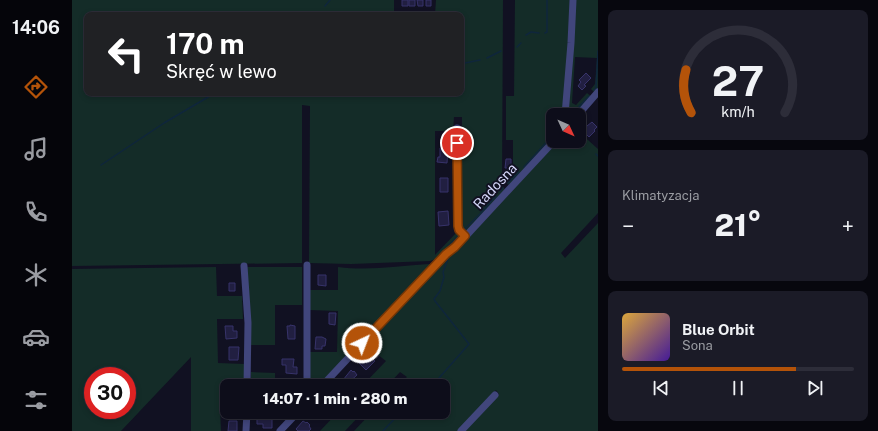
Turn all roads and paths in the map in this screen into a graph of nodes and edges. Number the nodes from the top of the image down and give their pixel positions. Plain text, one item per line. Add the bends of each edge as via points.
1 (573, 0) edge
2 (598, 92) edge
3 (566, 108) edge
4 (584, 108) edge
5 (457, 128) dead end
6 (547, 148) edge
7 (465, 236) junction
8 (307, 265) dead end
9 (244, 266) dead end
10 (247, 379) edge
11 (307, 379) edge
12 (329, 379) edge
13 (495, 394) dead end
14 (247, 419) edge
15 (291, 419) edge
16 (246, 431) edge
17 (280, 431) edge
18 (461, 431) edge

1 - 3 street
2 - 4 street
5 - 7 street via 458,226
6 - 7 street, Radosna
7 - 12 street, Radosna
8 - 11 street
9 - 10 street via 248,323
13 - 18 street
14 - 16 street
15 - 17 street

